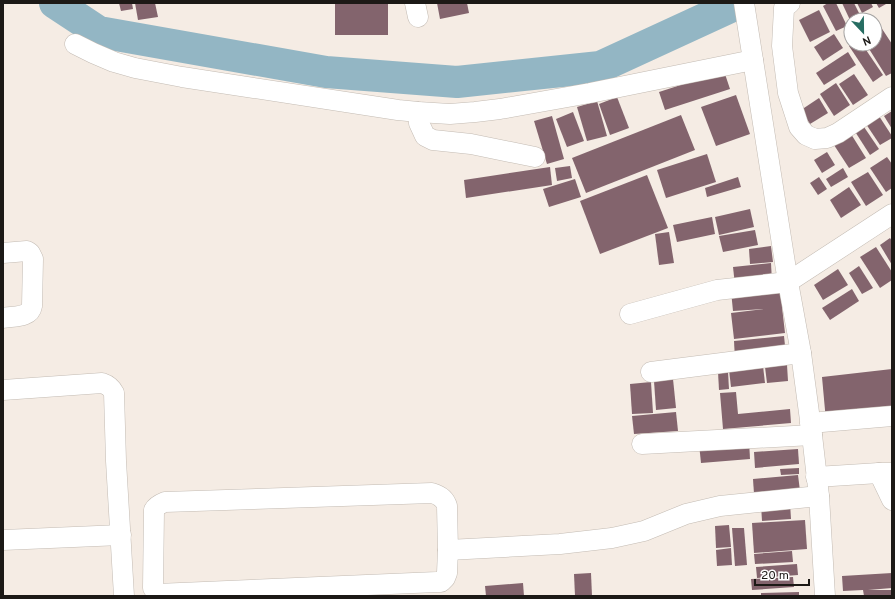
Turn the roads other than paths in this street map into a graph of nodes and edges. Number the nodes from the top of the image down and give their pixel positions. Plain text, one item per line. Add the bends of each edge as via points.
1 (790, 3) edge
2 (744, 8) edge
3 (75, 44) dead end
4 (753, 60) junction
5 (892, 97) edge
6 (418, 112) junction
7 (535, 157) dead end
8 (892, 214) edge
9 (3, 252) edge
10 (788, 282) junction
11 (630, 314) dead end
12 (3, 318) edge
13 (801, 353) junction
14 (651, 372) dead end
15 (3, 390) edge
16 (892, 416) edge
17 (811, 429) junction
18 (642, 444) dead end
19 (886, 473) edge
20 (816, 477) junction
21 (819, 496) junction
22 (892, 500) edge
23 (121, 535) junction
24 (3, 540) edge
25 (448, 550) junction
26 (124, 596) edge
27 (825, 596) edge

1 - 5 street via 784,8 782,46 788,92 799,128 806,135 815,139 838,133
2 - 4 street
3 - 6 street via 114,62 135,68
4 - 6 street via 500,109 450,114
4 - 10 street
6 - 7 street via 425,136 433,140 471,144
8 - 10 street
9 - 12 street via 27,251 33,259 32,310 24,315
10 - 11 street via 717,290
10 - 13 street
13 - 14 street
13 - 17 street
15 - 23 street via 102,383 111,388 114,393
16 - 17 street
17 - 18 street
17 - 20 street
19 - 20 street
19 - 22 street
20 - 21 street
21 - 25 street via 720,506 686,514 644,531 612,538 560,544
21 - 27 street
23 - 24 street
23 - 26 street
25 - 25 street via 447,576 437,582 157,594 153,588 154,510 165,502 432,493 446,502

